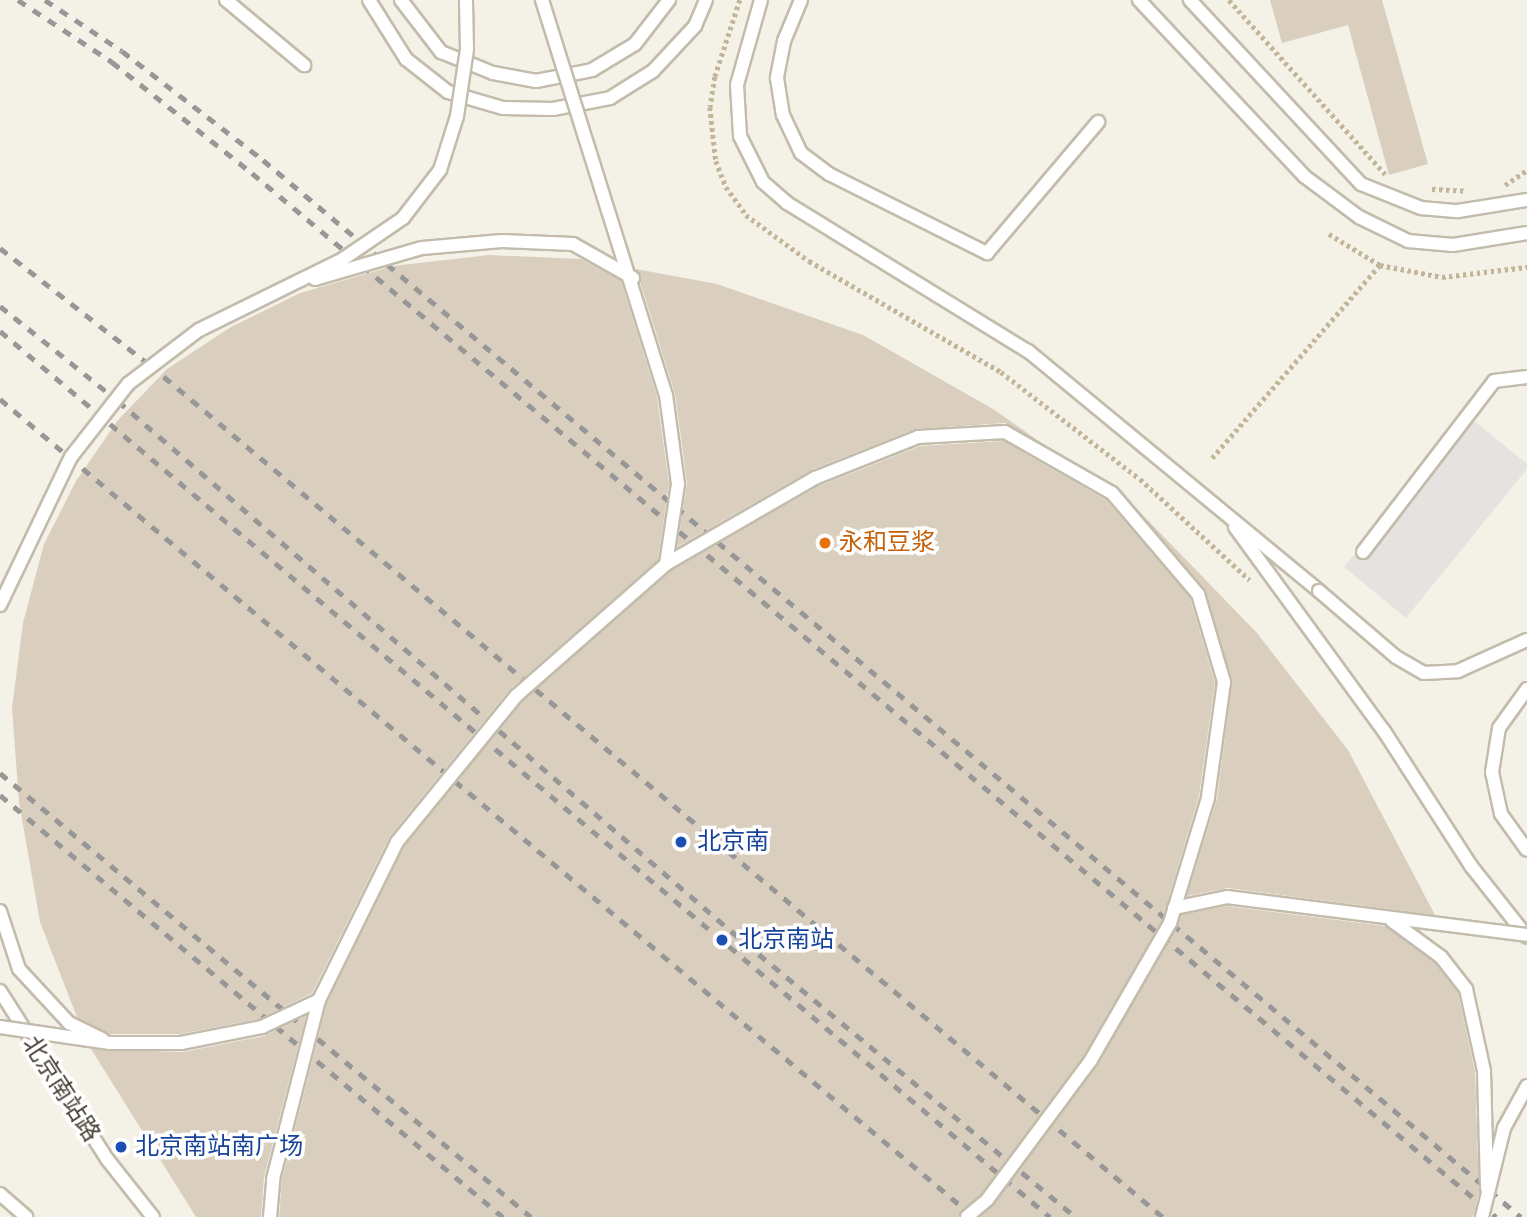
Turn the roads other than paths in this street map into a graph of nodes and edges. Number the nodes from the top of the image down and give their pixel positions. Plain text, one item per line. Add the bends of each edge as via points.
1 (226, 0) edge
2 (369, 0) edge
3 (401, 0) edge
4 (466, 0) edge
5 (542, 0) edge
6 (669, 0) edge
7 (706, 0) edge
8 (761, 0) edge
9 (801, 0) edge
10 (1139, 0) edge
11 (1190, 0) edge
12 (304, 65) dead end
13 (1098, 122) dead end
14 (1527, 200) edge
15 (1527, 233) edge
16 (633, 278) junction
17 (282, 289) junction
18 (1527, 377) edge
19 (1220, 507) junction
20 (1363, 552) dead end
21 (666, 564) junction
22 (0, 605) edge
23 (1527, 639) edge
24 (1527, 689) edge
25 (1527, 850) edge
26 (1174, 908) junction
27 (0, 911) edge
28 (1389, 919) junction
29 (1527, 936) edge
30 (0, 991) edge
31 (319, 1000) junction
32 (0, 1029) edge
33 (28, 1039) junction
34 (110, 1043) junction
35 (1527, 1086) edge
36 (1487, 1189) junction
37 (0, 1194) edge
38 (26, 1217) edge
39 (153, 1217) edge
40 (270, 1217) edge
41 (967, 1217) edge
42 (1482, 1217) edge

1 - 12 lane
2 - 7 lane via 406,59 448,92 503,108 553,109 610,99 653,71 695,26
3 - 6 lane via 441,52 493,73 536,81 592,70 635,44
4 - 17 lane, bridge via 467,50 457,116 440,170 402,219 343,259
5 - 16 lane, bridge
8 - 19 lane via 737,85 740,136 763,182 788,203 1028,351
9 - 13 lane via 784,41 777,78 783,115 801,153 829,174 987,253
10 - 15 lane via 1304,176 1359,218 1408,240 1453,245
11 - 14 lane via 1361,184 1421,208 1458,211
16 - 17 lane, bridge via 573,244 502,241 422,248
16 - 21 lane, bridge via 666,395 678,484
17 - 22 lane, bridge via 199,330 128,384 71,457
18 - 20 lane via 1494,381
19 - 23 lane, bridge via 1396,657 1424,673 1458,671
19 - 29 lane via 1384,731 1478,875
21 - 26 lane, bridge via 815,478 918,437 1005,432 1112,493 1198,594 1224,682 1208,799
21 - 31 lane, bridge via 516,696 397,842
24 - 25 lane, bridge via 1499,728 1492,772 1502,814
26 - 28 lane, bridge via 1227,897
26 - 41 lane, bridge via 1091,1060 986,1199
27 - 34 lane, bridge via 19,969 69,1023
28 - 29 lane, bridge
28 - 36 lane, bridge via 1441,957 1466,989 1484,1071
30 - 33 lane, 北京南站路
31 - 34 lane, bridge via 262,1027 181,1043
31 - 40 lane, bridge via 273,1179
32 - 33 lane
32 - 34 lane, bridge
33 - 39 lane, 北京南站路 via 107,1158
35 - 36 lane, bridge via 1504,1128
36 - 42 lane, bridge
37 - 38 lane

